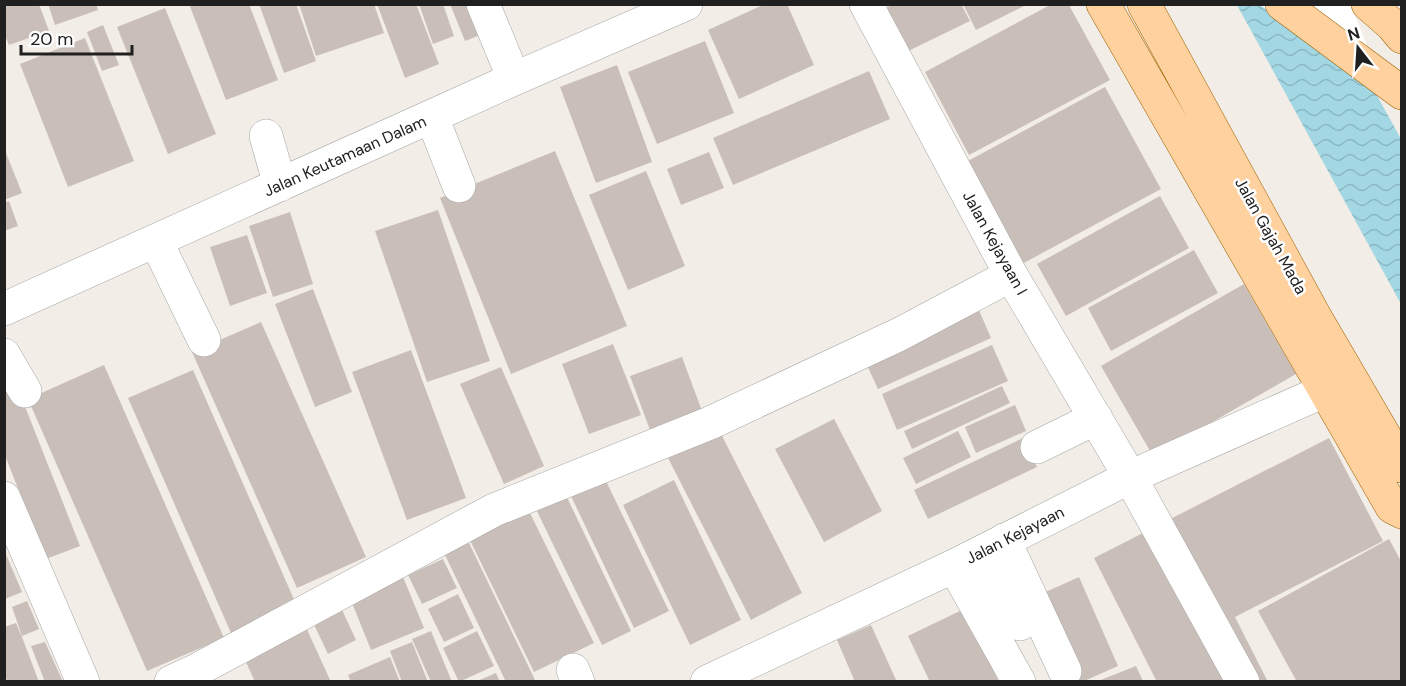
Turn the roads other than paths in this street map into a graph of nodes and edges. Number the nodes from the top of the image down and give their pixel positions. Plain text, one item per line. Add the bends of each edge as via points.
1 (483, 4) edge
2 (686, 4) edge
3 (866, 4) edge
4 (1103, 4) edge
5 (1144, 4) edge
6 (1282, 4) edge
7 (1368, 4) edge
8 (1399, 4) edge
9 (1401, 9) edge
10 (1401, 37) edge
11 (514, 79) junction
12 (1390, 83) edge
13 (432, 117) junction
14 (266, 136) dead end
15 (280, 185) junction
16 (459, 186) dead end
17 (156, 241) junction
18 (1011, 275) junction
19 (4, 309) edge
20 (204, 340) dead end
21 (4, 355) edge
22 (25, 391) dead end
23 (1324, 391) junction
24 (1096, 418) junction
25 (1037, 447) dead end
26 (1401, 466) edge
27 (1130, 477) junction
28 (4, 498) edge
29 (1401, 512) edge
30 (980, 553) junction
31 (1031, 644) dead end
32 (1065, 671) dead end
33 (750, 673) edge
34 (83, 681) edge
35 (171, 681) edge
36 (707, 681) edge
37 (1019, 681) edge
38 (1243, 681) edge

1 - 11 street
2 - 11 street, Jalan Keutamaan Dalam
3 - 18 street, Jalan Kejayaan I
4 - 23 main road
5 - 26 main road, Jalan Gajah Mada
6 - 12 main road
7 - 10 main road
8 - 9 main road
11 - 13 street, Jalan Keutamaan Dalam
13 - 15 street, Jalan Keutamaan Dalam
13 - 16 street
14 - 15 street
15 - 17 street, Jalan Keutamaan Dalam
17 - 19 street, Jalan Keutamaan Dalam
17 - 20 street
18 - 24 street, Jalan Kejayaan I
18 - 35 street via 900,334 710,423 494,510
21 - 22 street
23 - 27 street, Jalan Kejayaan
23 - 29 main road via 1392,507
24 - 25 street
24 - 27 street, Jalan Kejayaan I
27 - 30 street, Jalan Kejayaan
27 - 38 street, Jalan Kejayaan I
28 - 34 street
30 - 31 street
30 - 32 street
30 - 33 street, Jalan Kejayaan
30 - 37 street
33 - 36 street, Jalan Kejayaan

